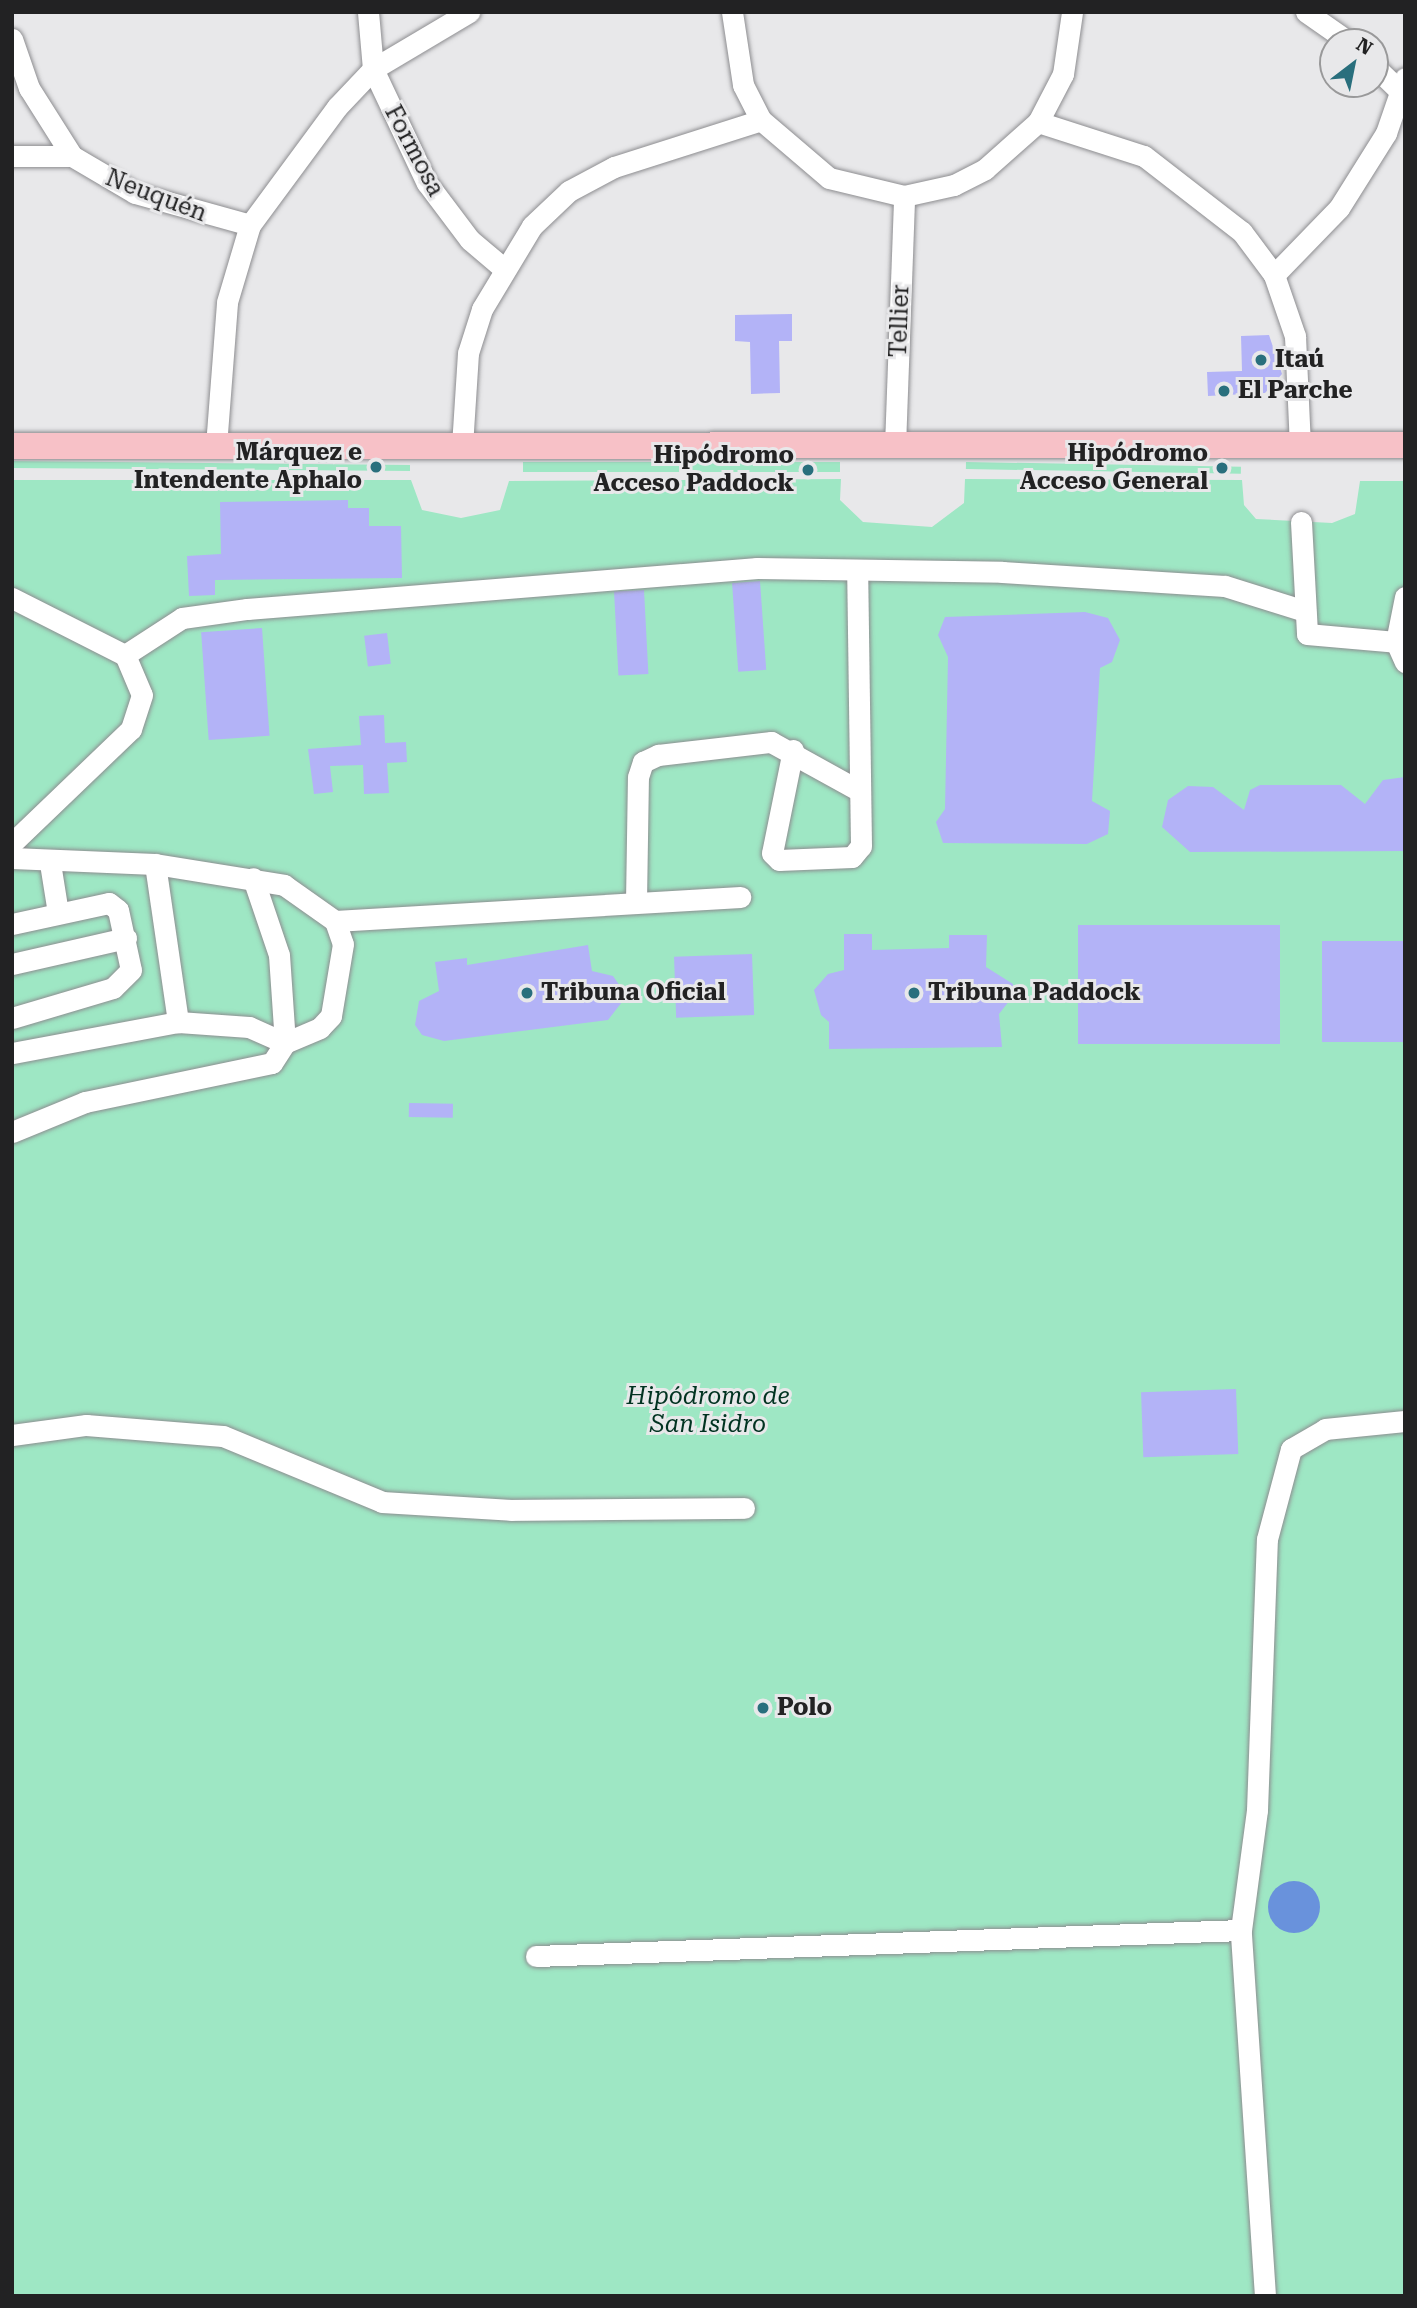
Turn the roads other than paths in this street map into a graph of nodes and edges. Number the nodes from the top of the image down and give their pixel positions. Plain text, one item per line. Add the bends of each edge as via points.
1 (368, 12) edge
2 (469, 12) edge
3 (732, 12) edge
4 (1072, 12) edge
5 (1306, 12) edge
6 (1329, 28) edge
7 (12, 39) edge
8 (373, 69) junction
9 (1389, 78) edge
10 (1403, 89) edge
11 (761, 120) junction
12 (1038, 122) junction
13 (12, 156) edge
14 (72, 156) junction
15 (904, 197) junction
16 (250, 225) junction
17 (502, 267) junction
18 (1274, 275) junction
19 (1405, 445) edge
20 (12, 446) edge
21 (216, 446) junction
22 (462, 446) junction
23 (895, 446) junction
24 (1300, 446) junction
25 (1301, 522) dead end
26 (857, 570) junction
27 (1405, 597) edge
28 (12, 598) edge
29 (1305, 611) junction
30 (1396, 642) junction
31 (125, 655) junction
32 (1405, 662) edge
33 (793, 750) junction
34 (858, 790) junction
35 (12, 843) edge
36 (12, 858) edge
37 (50, 863) junction
38 (155, 864) junction
39 (253, 878) junction
40 (740, 897) dead end
41 (636, 902) junction
42 (58, 913) junction
43 (335, 920) junction
44 (12, 924) edge
45 (126, 938) junction
46 (12, 964) edge
47 (12, 1018) edge
48 (178, 1022) junction
49 (285, 1043) junction
50 (12, 1053) edge
51 (12, 1132) edge
52 (1405, 1421) edge
53 (12, 1435) edge
54 (744, 1508) dead end
55 (1241, 1930) junction
56 (536, 1956) dead end
57 (1265, 2296) edge

1 - 8 street, Formosa
2 - 8 street
3 - 11 street via 743,85
4 - 12 street via 1063,74
5 - 6 street
7 - 14 street, Neuquén via 29,88
8 - 16 street via 337,107
8 - 17 street, Formosa via 427,183 470,240
9 - 10 street
10 - 18 street via 1386,133 1339,208
11 - 15 street via 829,178
11 - 17 street via 614,167 569,191
12 - 15 street via 985,169
12 - 18 street via 1144,156 1242,232
13 - 14 street
14 - 16 street, Neuquén via 135,193
15 - 23 street, Tellier
16 - 21 street via 227,302
17 - 22 street via 468,354
18 - 24 street via 1295,336
19 - 24 main road
20 - 21 main road
21 - 22 main road
22 - 23 main road
23 - 24 main road
25 - 29 street
26 - 29 street via 1225,586
26 - 31 street via 679,571 247,609 182,618
26 - 34 street
27 - 30 street
28 - 31 street
29 - 30 street via 1307,634
30 - 32 street
31 - 35 street via 142,695 131,729
33 - 34 street
33 - 34 street via 770,845 779,860 859,853
33 - 41 street via 739,741 643,762
36 - 37 street
37 - 38 street
37 - 42 street
38 - 39 street
38 - 48 street
39 - 43 street via 284,886
39 - 49 street via 279,955
40 - 41 street
41 - 43 street
42 - 44 street
42 - 45 street via 108,903 118,911
43 - 49 street via 343,944 336,1004 320,1028
45 - 46 street
45 - 47 street via 131,970 126,981
48 - 49 street via 228,1023
48 - 50 street
49 - 51 street via 272,1063 85,1102
52 - 55 street via 1325,1429 1291,1449 1282,1465 1266,1539 1257,1810
53 - 54 street via 86,1425 223,1436 382,1502 421,1506
55 - 56 street
55 - 57 street

